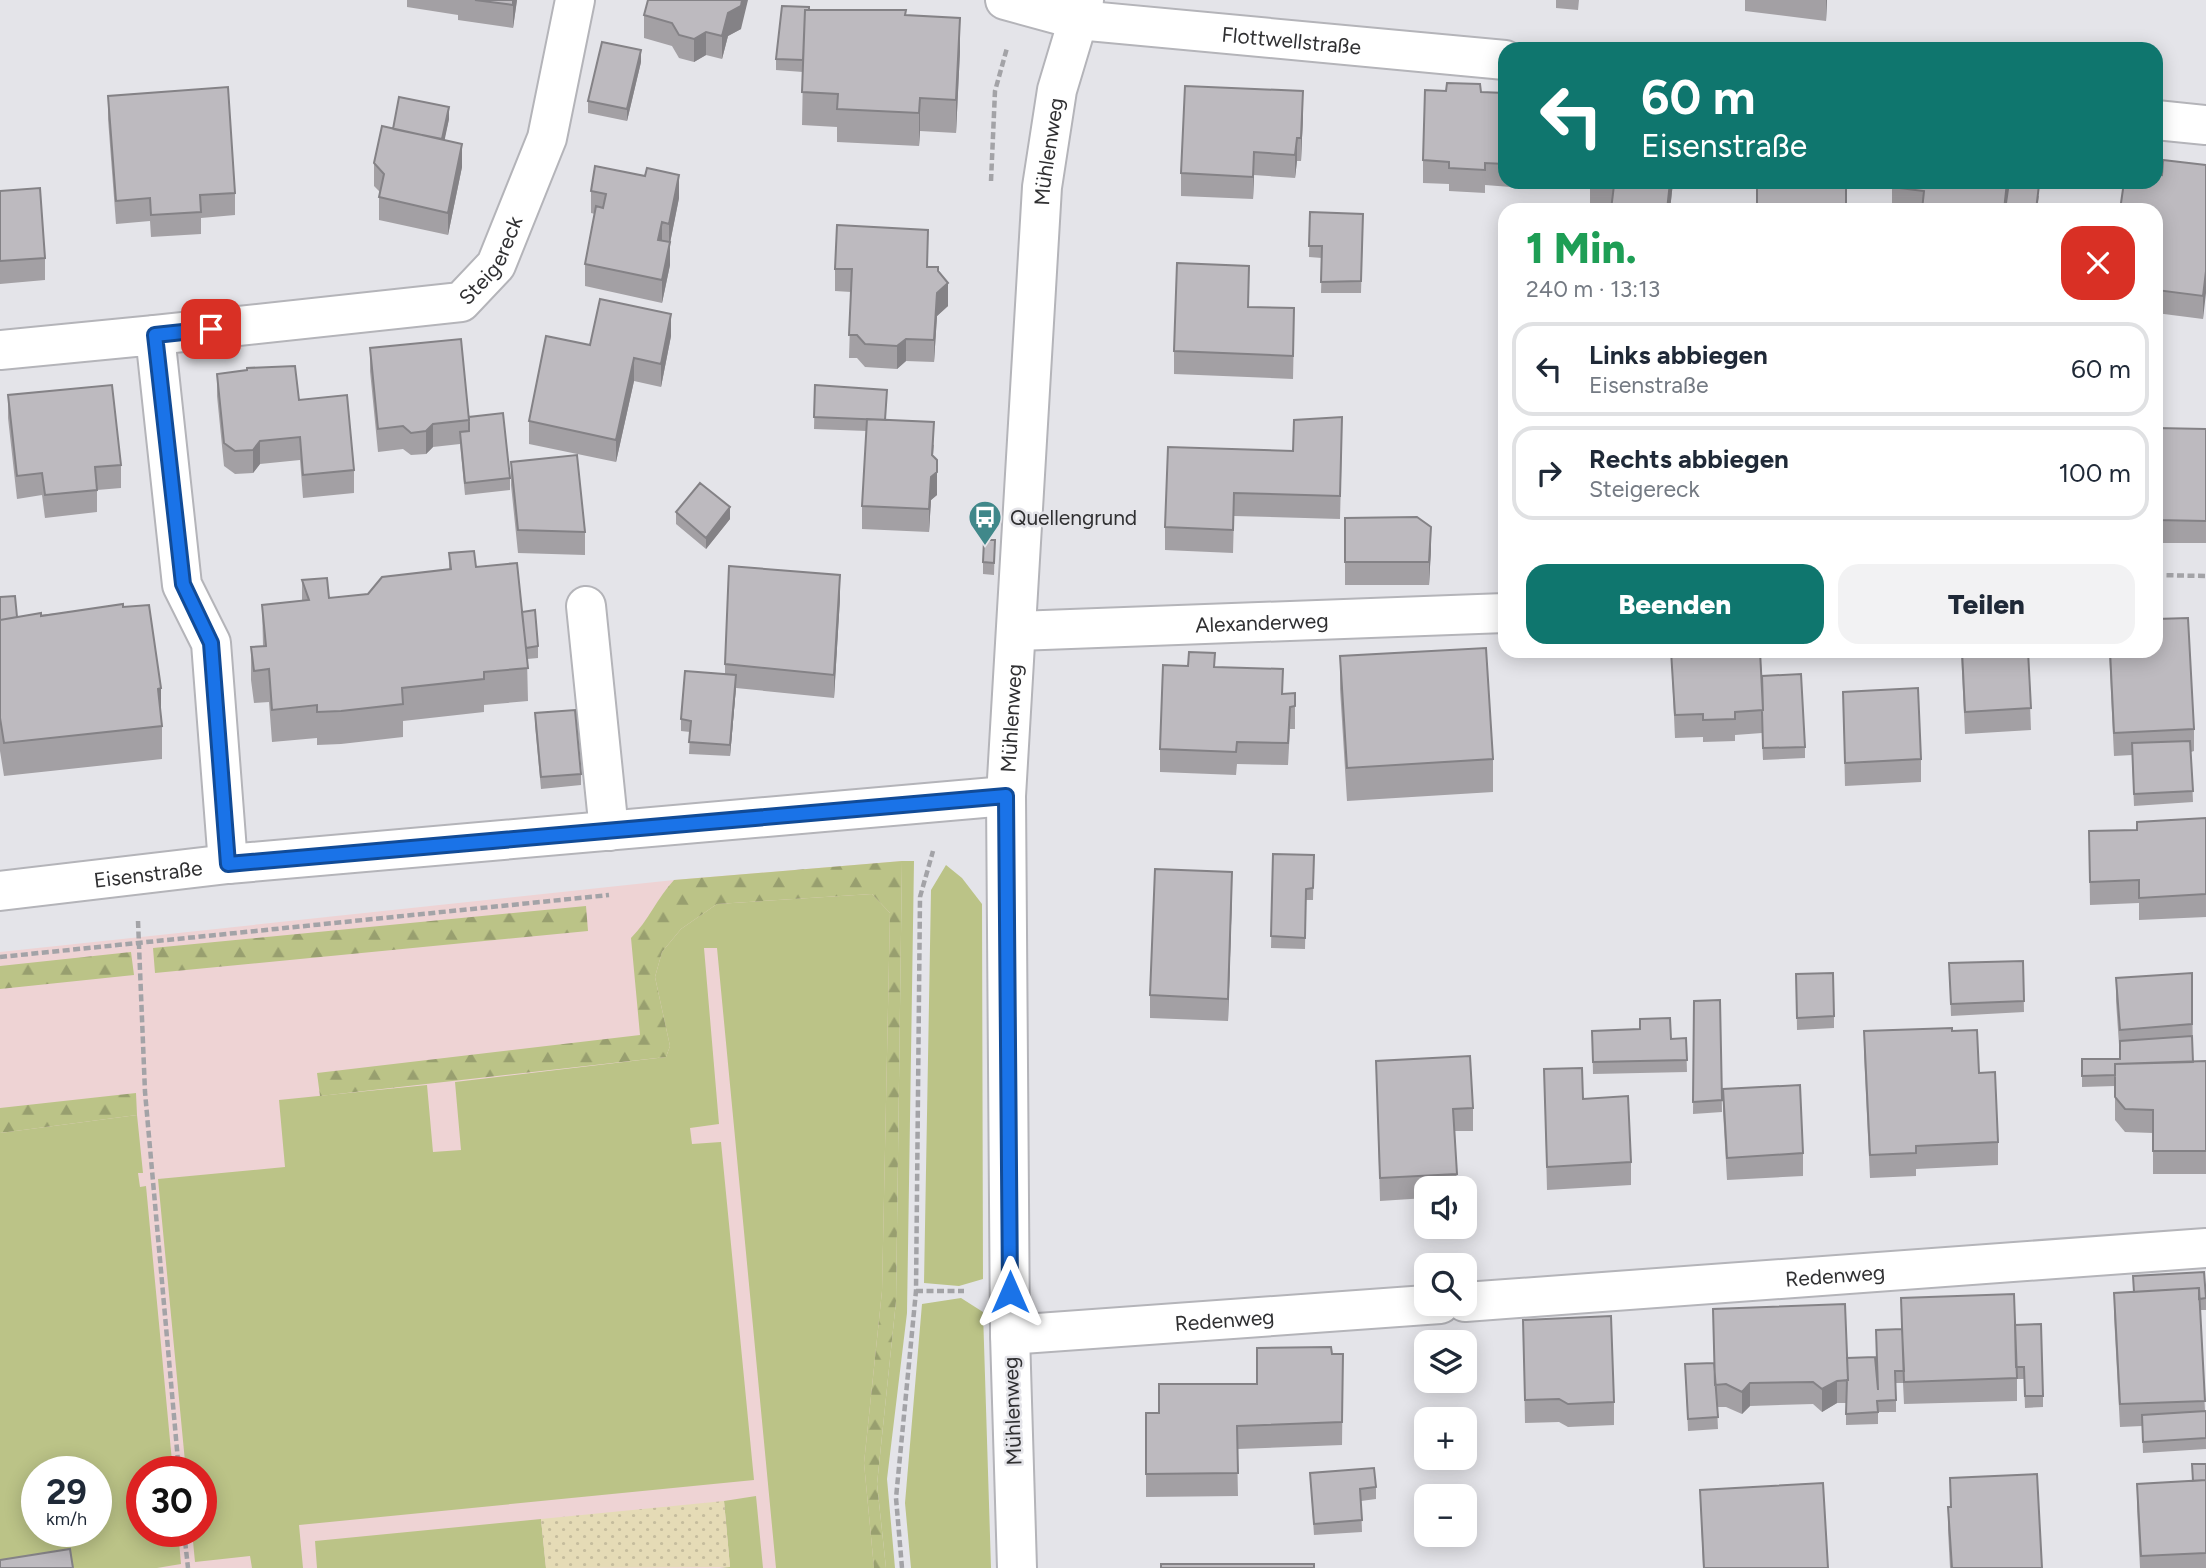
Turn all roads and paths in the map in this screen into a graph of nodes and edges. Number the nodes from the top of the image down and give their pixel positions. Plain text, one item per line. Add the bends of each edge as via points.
1 (575, 0) edge
2 (1005, 0) edge
3 (1081, 10) edge
4 (1498, 59) edge
5 (2163, 121) edge
6 (2206, 125) edge
7 (155, 335) junction
8 (0, 350) edge
9 (2163, 575) edge
10 (2206, 576) edge
11 (586, 607) dead end
12 (1498, 613) edge
13 (1017, 631) junction
14 (1006, 796) junction
15 (609, 831) junction
16 (228, 864) junction
17 (137, 875) junction
18 (0, 891) edge
19 (609, 895) dead end
20 (139, 943) junction
21 (0, 957) edge
22 (2206, 1248) edge
23 (1477, 1301) edge
24 (1414, 1306) edge
25 (1010, 1335) junction
26 (178, 1456) edge
27 (186, 1547) edge
28 (188, 1568) edge
29 (1017, 1568) edge

1 - 7 street, Steigereck via 547,138 496,265 461,302
2 - 3 street, Flottwellstraße
3 - 4 street, Flottwellstraße
3 - 13 street, Mühlenweg via 1057,90 1041,187
5 - 6 street
7 - 8 street, Steigereck
7 - 16 street via 183,584 211,643
9 - 10 path
11 - 15 street
12 - 13 street, Alexanderweg
13 - 14 street, Mühlenweg
14 - 15 street, Eisenstraße
14 - 25 street, Mühlenweg
15 - 16 street, Eisenstraße
16 - 17 street, Eisenstraße
17 - 18 street, Eisenstraße
17 - 20 path
19 - 20 path
20 - 21 path
20 - 26 path via 145,1092
22 - 23 street, Redenweg
24 - 25 street, Redenweg
25 - 29 street, Mühlenweg
27 - 28 path

